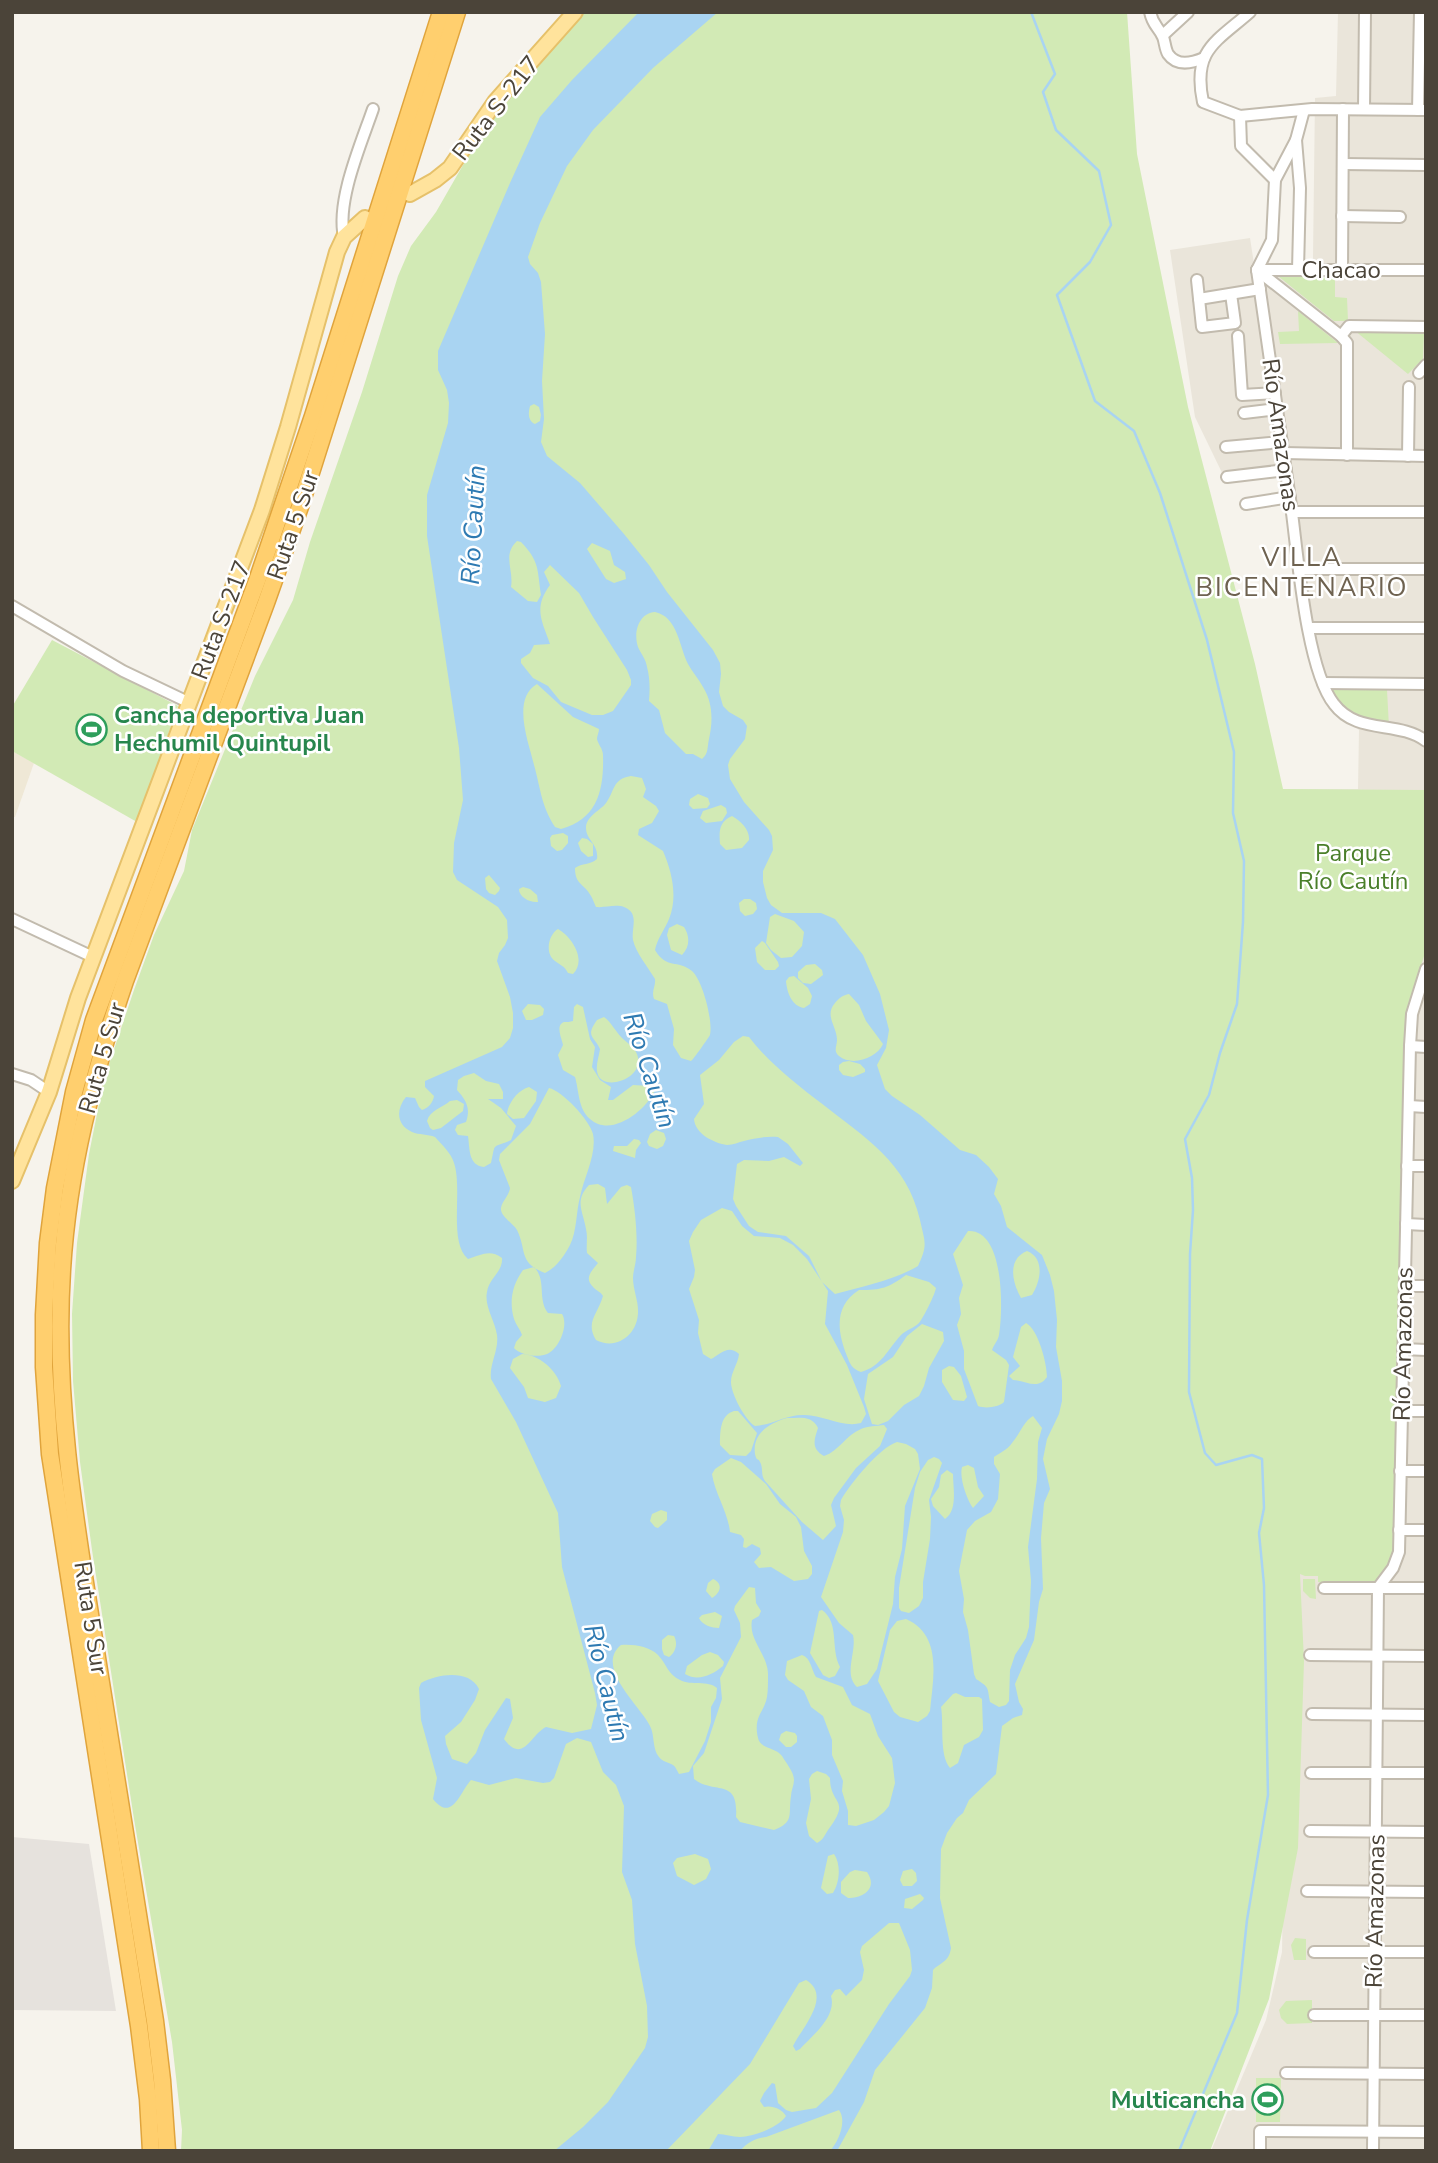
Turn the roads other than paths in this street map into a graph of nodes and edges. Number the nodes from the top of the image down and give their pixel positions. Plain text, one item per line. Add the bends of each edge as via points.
1 (440, 12) edge
2 (457, 12) edge
3 (575, 12) edge
4 (1150, 12) edge
5 (1188, 12) edge
6 (1250, 12) edge
7 (1365, 12) edge
8 (1420, 12) edge
9 (1163, 35) junction
10 (1204, 58) junction
11 (373, 108) dead end
12 (1308, 109) junction
13 (1343, 109) junction
14 (1364, 109) junction
15 (1422, 110) edge
16 (1240, 117) junction
17 (1296, 141) junction
18 (1343, 164) junction
19 (1426, 164) edge
20 (1275, 180) junction
21 (410, 194) dead end
22 (1342, 216) junction
23 (1401, 216) dead end
24 (365, 218) dead end
25 (344, 237) junction
26 (1257, 270) junction
27 (1298, 270) junction
28 (1342, 270) junction
29 (1426, 270) edge
30 (1197, 280) dead end
31 (1260, 289) junction
32 (1231, 293) junction
33 (1199, 299) junction
34 (1426, 327) edge
35 (1238, 336) dead end
36 (1341, 336) junction
37 (1409, 387) dead end
38 (1275, 393) junction
39 (1277, 409) junction
40 (1244, 413) dead end
41 (1226, 447) dead end
42 (1283, 447) junction
43 (1347, 455) junction
44 (1408, 456) junction
45 (1426, 456) edge
46 (1286, 470) junction
47 (1227, 477) dead end
48 (1290, 497) junction
49 (1245, 504) dead end
50 (1292, 512) junction
51 (1426, 512) edge
52 (1299, 569) junction
53 (1426, 569) edge
54 (12, 606) edge
55 (1309, 628) junction
56 (1426, 628) edge
57 (1323, 683) junction
58 (1426, 684) edge
59 (190, 704) junction
60 (1426, 740) edge
61 (12, 919) edge
62 (93, 957) junction
63 (1426, 970) edge
64 (1423, 986) edge
65 (1410, 1046) junction
66 (1426, 1047) edge
67 (12, 1074) edge
68 (49, 1092) junction
69 (1409, 1106) junction
70 (1426, 1107) edge
71 (1407, 1166) junction
72 (1426, 1166) edge
73 (12, 1181) edge
74 (1406, 1224) junction
75 (1426, 1225) edge
76 (1405, 1286) junction
77 (1426, 1286) edge
78 (1404, 1349) junction
79 (1426, 1350) edge
80 (1401, 1411) junction
81 (1426, 1411) edge
82 (1400, 1471) junction
83 (1426, 1471) edge
84 (1399, 1530) junction
85 (1426, 1530) edge
86 (1324, 1588) dead end
87 (1378, 1588) junction
88 (1426, 1588) edge
89 (1310, 1655) dead end
90 (1377, 1655) junction
91 (1426, 1656) edge
92 (1312, 1714) dead end
93 (1377, 1714) junction
94 (1426, 1715) edge
95 (1311, 1773) dead end
96 (1376, 1773) junction
97 (1426, 1773) edge
98 (1310, 1831) dead end
99 (1376, 1832) junction
100 (1426, 1832) edge
101 (1307, 1891) dead end
102 (1375, 1891) junction
103 (1426, 1892) edge
104 (1314, 1952) dead end
105 (1375, 1952) junction
106 (1426, 1952) edge
107 (1314, 2015) dead end
108 (1374, 2015) junction
109 (1426, 2015) edge
110 (1286, 2073) dead end
111 (1374, 2073) junction
112 (1426, 2074) edge
113 (1373, 2131) junction
114 (1426, 2132) edge
115 (151, 2151) edge
116 (167, 2151) edge
117 (1260, 2151) edge
118 (1373, 2151) edge

1 - 115 highway, Ruta 5 Sur via 258,578 94,1020 69,1111 52,1206 43,1334 50,1454 137,2013
2 - 116 highway, Ruta 5 Sur via 306,488 105,1039 69,1199 59,1328 65,1443 155,2021
3 - 21 main road, Ruta S-217 via 495,102 450,168
4 - 9 street
5 - 9 street
6 - 10 street via 1212,43
7 - 14 street
8 - 15 street
9 - 10 street via 1168,54 1178,62
10 - 16 street via 1199,85 1203,102
11 - 25 street via 345,198
12 - 13 street
12 - 16 street
12 - 17 street
13 - 14 street
13 - 18 street
14 - 15 street
16 - 20 street via 1241,146
17 - 20 street
17 - 27 street
18 - 19 street
18 - 22 street
20 - 26 street via 1272,240
22 - 23 street
22 - 28 street
24 - 25 main road, Ruta S-217
25 - 59 main road, Ruta S-217 via 266,499
26 - 27 street, Chacao
26 - 31 street, Río Amazonas
26 - 36 street
27 - 28 street, Chacao
28 - 29 street, Chacao
30 - 33 street
31 - 32 street
31 - 38 street, Río Amazonas
32 - 33 street
32 - 33 street via 1235,323 1202,327
34 - 36 street via 1349,326
35 - 38 street via 1242,395
36 - 43 street via 1347,343
37 - 44 street
38 - 39 street, Río Amazonas
39 - 40 street
39 - 42 street, Río Amazonas
41 - 42 street
42 - 43 street
42 - 46 street, Río Amazonas
43 - 44 street
44 - 45 street
46 - 47 street
46 - 48 street, Río Amazonas
48 - 49 street
48 - 50 street, Río Amazonas
50 - 51 street
50 - 52 street, Río Amazonas
52 - 53 street
52 - 55 street, Río Amazonas
54 - 59 street
55 - 56 street
55 - 57 street, Río Amazonas
57 - 58 street
57 - 60 street, Río Amazonas via 1332,703 1348,717
59 - 62 main road, Ruta S-217
61 - 62 street
62 - 68 main road, Ruta S-217
63 - 64 street, Río Amazonas
64 - 65 street, Río Amazonas via 1412,1014
65 - 66 street
65 - 69 street, Río Amazonas
67 - 68 street
68 - 73 main road, Ruta S-217
69 - 70 street
69 - 71 street, Río Amazonas
71 - 72 street
71 - 74 street, Río Amazonas
74 - 75 street
74 - 76 street, Río Amazonas
76 - 77 street
76 - 78 street, Río Amazonas
78 - 79 street
78 - 80 street, Río Amazonas
80 - 81 street
80 - 82 street, Río Amazonas
82 - 83 street
82 - 84 street, Río Amazonas
84 - 85 street
84 - 87 street, Río Amazonas via 1399,1552
86 - 87 street
87 - 88 street
87 - 90 street, Río Amazonas
89 - 90 street
90 - 91 street
90 - 93 street, Río Amazonas
92 - 93 street
93 - 94 street
93 - 96 street, Río Amazonas
95 - 96 street
96 - 97 street
96 - 99 street, Río Amazonas
98 - 99 street
99 - 100 street
99 - 102 street, Río Amazonas
101 - 102 street
102 - 103 street
102 - 105 street, Río Amazonas
104 - 105 street
105 - 106 street
105 - 108 street, Río Amazonas
107 - 108 street
108 - 109 street
108 - 111 street, Río Amazonas
110 - 111 street
111 - 112 street
111 - 113 street, Río Amazonas
113 - 114 street
113 - 117 street via 1260,2131
113 - 118 street, Río Amazonas

